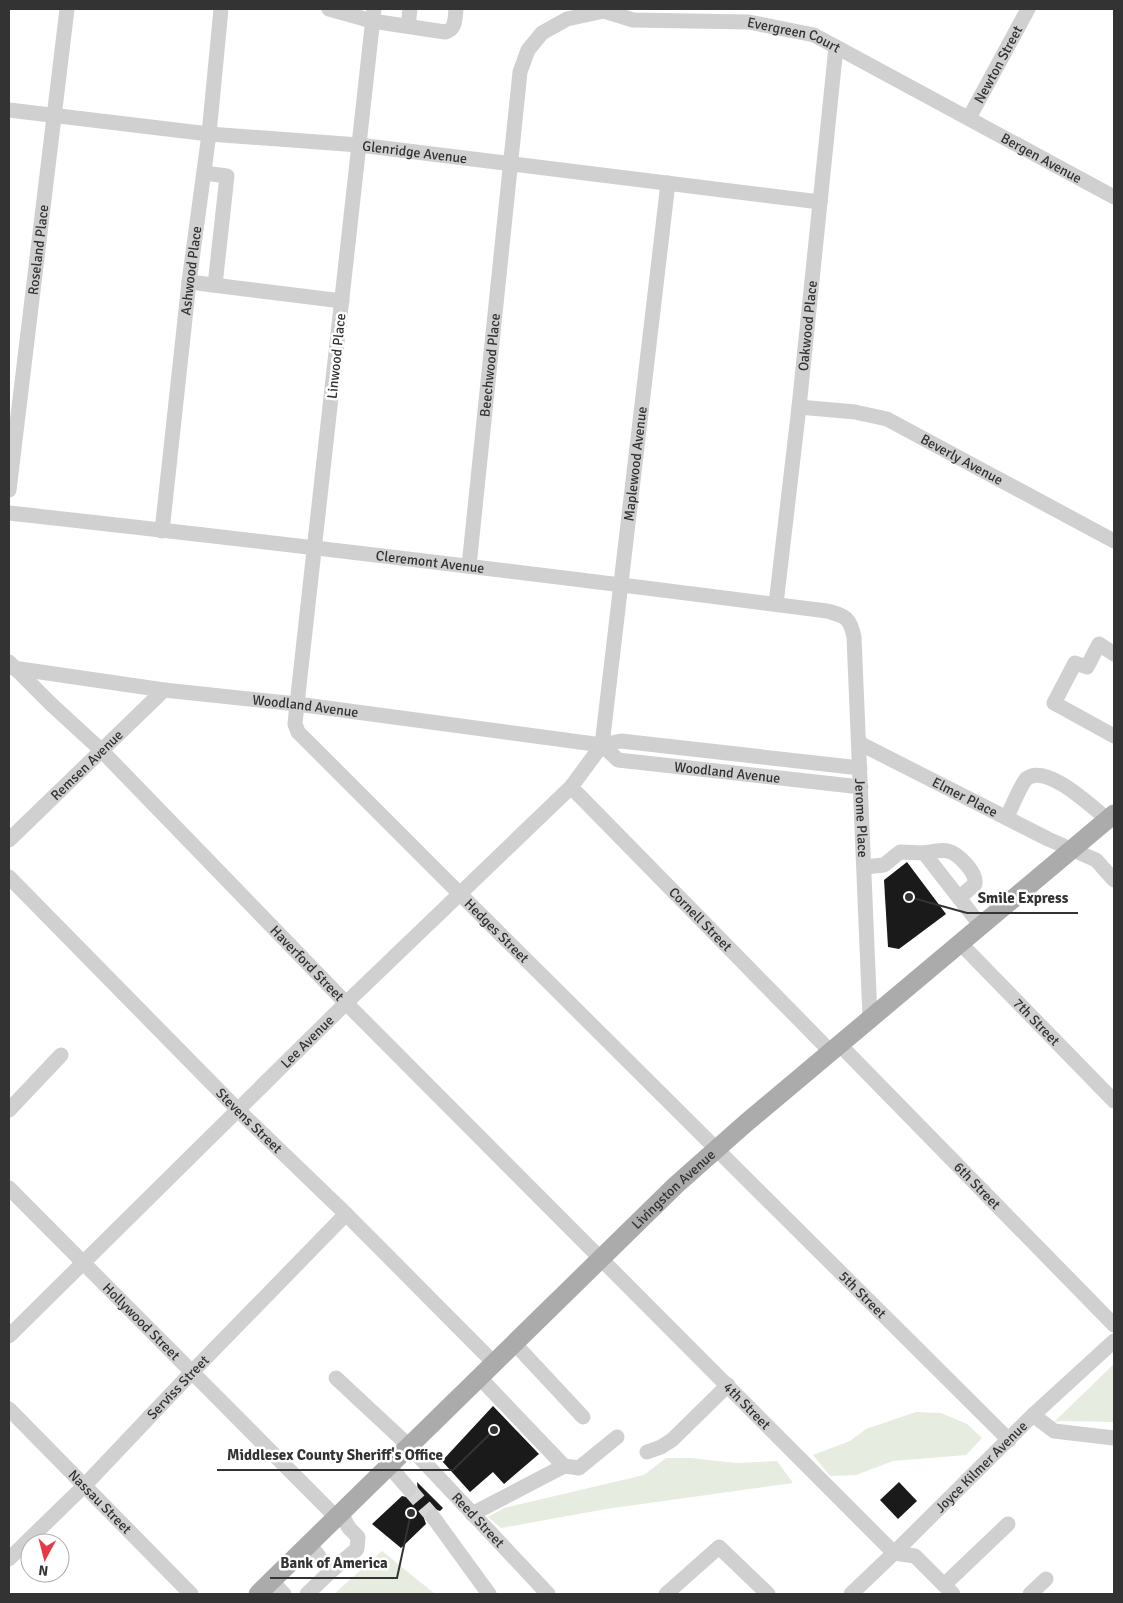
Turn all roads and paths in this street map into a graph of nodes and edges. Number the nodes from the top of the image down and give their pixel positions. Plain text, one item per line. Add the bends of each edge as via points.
1 (67, 9) edge
2 (221, 9) edge
3 (329, 9) edge
4 (410, 9) edge
5 (456, 9) edge
6 (1028, 9) edge
7 (603, 10) edge
8 (373, 15) edge
9 (408, 26) junction
10 (836, 47) junction
11 (9, 110) edge
12 (55, 116) junction
13 (968, 118) junction
14 (208, 134) junction
15 (358, 145) junction
16 (512, 164) junction
17 (204, 173) junction
18 (668, 183) junction
19 (1114, 196) edge
20 (820, 202) junction
21 (189, 282) junction
22 (215, 286) junction
23 (342, 301) junction
24 (798, 406) junction
25 (9, 490) edge
26 (9, 514) edge
27 (162, 531) junction
28 (1114, 541) edge
29 (315, 548) junction
30 (469, 566) junction
31 (621, 584) junction
32 (776, 604) junction
33 (848, 620) joint
34 (1114, 654) edge
35 (10, 666) edge
36 (164, 690) junction
37 (297, 704) junction
38 (1114, 736) edge
39 (859, 743) junction
40 (602, 745) junction
41 (101, 750) junction
42 (860, 768) junction
43 (571, 787) junction
44 (860, 787) junction
45 (1007, 817) junction
46 (1111, 817) edge
47 (9, 840) edge
48 (1072, 849) junction
49 (924, 853) junction
50 (865, 866) junction
51 (9, 877) edge
52 (1114, 880) edge
53 (459, 893) junction
54 (959, 898) junction
55 (981, 926) junction
56 (960, 943) junction
57 (346, 1003) junction
58 (870, 1018) junction
59 (835, 1048) junction
60 (61, 1055) dead end
61 (1114, 1101) edge
62 (9, 1110) edge
63 (238, 1110) junction
64 (716, 1149) junction
65 (9, 1188) edge
66 (346, 1214) junction
67 (601, 1257) junction
68 (83, 1263) junction
69 (1114, 1325) edge
70 (9, 1336) edge
71 (1114, 1341) edge
72 (514, 1343) junction
73 (494, 1362) junction
74 (192, 1372) junction
75 (479, 1377) junction
76 (336, 1378) dead end
77 (728, 1385) junction
78 (9, 1409) edge
79 (1033, 1415) junction
80 (584, 1417) dead end
81 (617, 1437) dead end
82 (1114, 1438) edge
83 (1009, 1440) junction
84 (409, 1446) junction
85 (647, 1452) dead end
86 (389, 1466) junction
87 (564, 1466) junction
88 (84, 1486) junction
89 (409, 1489) tunnel mouth
90 (472, 1514) junction
91 (338, 1515) junction
92 (433, 1518) tunnel mouth
93 (1008, 1524) dead end
94 (310, 1544) junction
95 (894, 1553) junction
96 (9, 1559) edge
97 (330, 1572) junction
98 (1046, 1579) dead end
99 (278, 1588) edge
100 (948, 1590) edge
101 (191, 1594) edge
102 (258, 1594) edge
103 (307, 1594) edge
104 (489, 1594) edge
105 (548, 1594) edge
106 (666, 1594) edge
107 (768, 1594) edge
108 (851, 1594) edge
109 (1030, 1594) edge

1 - 12 street, Roseland Place
2 - 14 street, Ashwood Place
3 - 8 street
4 - 9 street
5 - 9 street via 450,32
6 - 13 street, Newton Street
7 - 10 street, Evergreen Court via 633,20 749,22 814,35
7 - 16 street, Evergreen Court via 567,19 542,33 528,50 520,72
8 - 9 street
8 - 15 street, Linwood Place
10 - 13 street, Evergreen Court
10 - 20 street, Oakwood Place
11 - 12 street, Glenridge Avenue
12 - 14 street, Glenridge Avenue
12 - 25 street, Roseland Place
13 - 19 street, Bergen Avenue
14 - 15 street, Glenridge Avenue
14 - 17 street, Ashwood Place
15 - 16 street, Glenridge Avenue
15 - 23 street, Linwood Place
16 - 18 street, Glenridge Avenue
16 - 30 street, Beechwood Place
17 - 21 street, Ashwood Place
17 - 22 street via 227,176
18 - 20 street, Glenridge Avenue
18 - 31 street, Maplewood Avenue
20 - 24 street, Oakwood Place
21 - 22 street
21 - 27 street, Ashwood Place
22 - 23 street
23 - 29 street, Linwood Place
24 - 28 street, Beverly Avenue via 888,419
24 - 32 street, Oakwood Place
26 - 27 street, Cleremont Avenue
27 - 29 street, Cleremont Avenue
29 - 30 street, Cleremont Avenue
29 - 37 street, Linwood Place
30 - 31 street, Cleremont Avenue
31 - 32 street, Cleremont Avenue
31 - 40 street, Maplewood Avenue
32 - 33 street, Cleremont Avenue via 827,611
33 - 39 street, Jerome Place via 854,637
34 - 38 street via 1099,644 1087,667 1075,663 1054,703
35 - 36 street, Woodland Avenue
35 - 41 street, Haverford Street
36 - 37 street, Woodland Avenue
36 - 41 street, Remsen Avenue
37 - 40 street, Woodland Avenue
37 - 53 street, Hedges Street via 295,724 298,732
39 - 42 street, Jerome Place
39 - 45 street, Elmer Place
40 - 42 street, Woodland Avenue via 620,741
40 - 43 street, Lee Avenue
40 - 44 street, Woodland Avenue via 618,760
41 - 47 street, Remsen Avenue
41 - 57 street, Haverford Street
42 - 44 street, Jerome Place
43 - 53 street, Lee Avenue
43 - 59 street, Cornell Street
44 - 50 street, Jerome Place
45 - 46 street via 1025,780 1041,775 1076,793
45 - 48 street, Elmer Place
46 - 48 main road, Livingston Avenue
48 - 52 street, Elmer Place via 1096,860
48 - 55 main road, Livingston Avenue
49 - 50 street via 900,852 884,865
49 - 54 street
49 - 54 street via 951,852 974,874 975,884
50 - 58 street, Jerome Place
51 - 63 street, Stevens Street
53 - 57 street, Lee Avenue
53 - 64 street, Hedges Street
54 - 55 street
55 - 56 main road, Livingston Avenue
56 - 58 main road, Livingston Avenue
56 - 61 street, 7th Street
57 - 63 street, Lee Avenue
57 - 67 street, Haverford Street
58 - 59 main road, Livingston Avenue
59 - 64 main road, Livingston Avenue
59 - 69 street, 6th Street
60 - 62 street
63 - 66 street, Stevens Street
63 - 68 street, Lee Avenue
64 - 67 main road, Livingston Avenue
64 - 83 street, 5th Street
65 - 68 street, Hollywood Street
66 - 73 street, Stevens Street
66 - 74 street, Serviss Street
67 - 72 main road, Livingston Avenue
67 - 77 street, 4th Street
68 - 70 street, Lee Avenue
68 - 74 street, Hollywood Street
71 - 79 street, Joyce Kilmer Avenue
72 - 73 main road, Livingston Avenue
72 - 80 street
73 - 75 main road, Livingston Avenue
74 - 88 street, Serviss Street
74 - 91 street, Hollywood Street
75 - 84 main road, Livingston Avenue
75 - 87 street
76 - 84 street, Reed Street
77 - 85 street via 672,1440
77 - 95 street, 4th Street
78 - 88 street, Nassau Street
79 - 82 street via 1054,1430
79 - 83 street, Joyce Kilmer Avenue
81 - 87 street via 579,1468
83 - 95 street, Joyce Kilmer Avenue
84 - 86 main road, Livingston Avenue
84 - 90 street, Reed Street
86 - 89 street
86 - 91 main road, Livingston Avenue
87 - 90 street
88 - 96 street, Serviss Street
88 - 101 street, Nassau Street
90 - 105 street, Reed Street
91 - 94 main road, Livingston Avenue
91 - 97 street, Hollywood Street via 358,1537 357,1548
92 - 104 street
93 - 100 street
94 - 97 street
94 - 99 main road, Livingston Avenue
95 - 100 street via 915,1556
95 - 108 street, Joyce Kilmer Avenue
97 - 103 street, Hollywood Street
98 - 109 street
99 - 102 main road, Livingston Avenue
106 - 107 street via 719,1547

